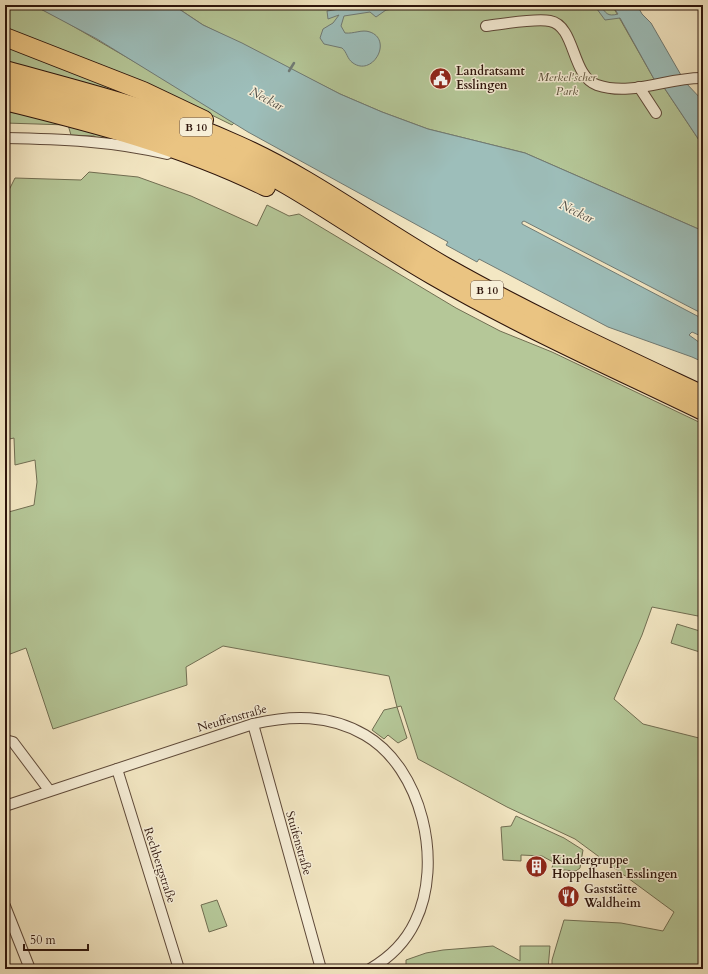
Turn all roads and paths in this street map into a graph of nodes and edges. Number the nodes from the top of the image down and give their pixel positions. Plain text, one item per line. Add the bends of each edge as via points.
1 (486, 26) dead end
2 (5, 37) edge
3 (5, 70) edge
4 (703, 78) edge
5 (640, 87) junction
6 (5, 88) edge
7 (5, 101) edge
8 (5, 109) edge
9 (42, 110) junction
10 (656, 113) dead end
11 (5, 138) edge
12 (282, 166) junction
13 (268, 196) dead end
14 (431, 274) junction
15 (703, 395) edge
16 (703, 411) edge
17 (253, 724) junction
18 (5, 740) edge
19 (116, 769) junction
20 (49, 790) junction
21 (5, 806) edge
22 (5, 906) edge
23 (30, 969) edge
24 (179, 969) edge
25 (321, 969) edge
26 (370, 969) edge

1 - 5 street via 551,21 562,29 584,74 591,82 609,88
2 - 12 highway via 165,100 250,145
3 - 12 highway, B 10 via 167,117 231,142
4 - 5 street
5 - 10 street
6 - 14 highway, B 10 via 114,114 215,149 261,170 296,190
7 - 9 highway
8 - 9 highway
9 - 14 highway via 144,138 224,167 308,208 382,254
11 - 13 street via 74,139 162,153 206,168
12 - 15 highway, B 10 via 486,289
14 - 16 highway, B 10 via 556,341
17 - 19 street, Neuffenstraße
17 - 25 street, Stuifenstraße
17 - 26 street, Neuffenstraße via 297,718 322,719 340,724 366,736 383,748 408,781 419,807 427,846 423,901 415,923 403,942 388,958
18 - 20 street via 13,742
19 - 20 street, Neuffenstraße
19 - 24 street, Rechbergstraße
20 - 21 street, Neuffenstraße
22 - 23 street

